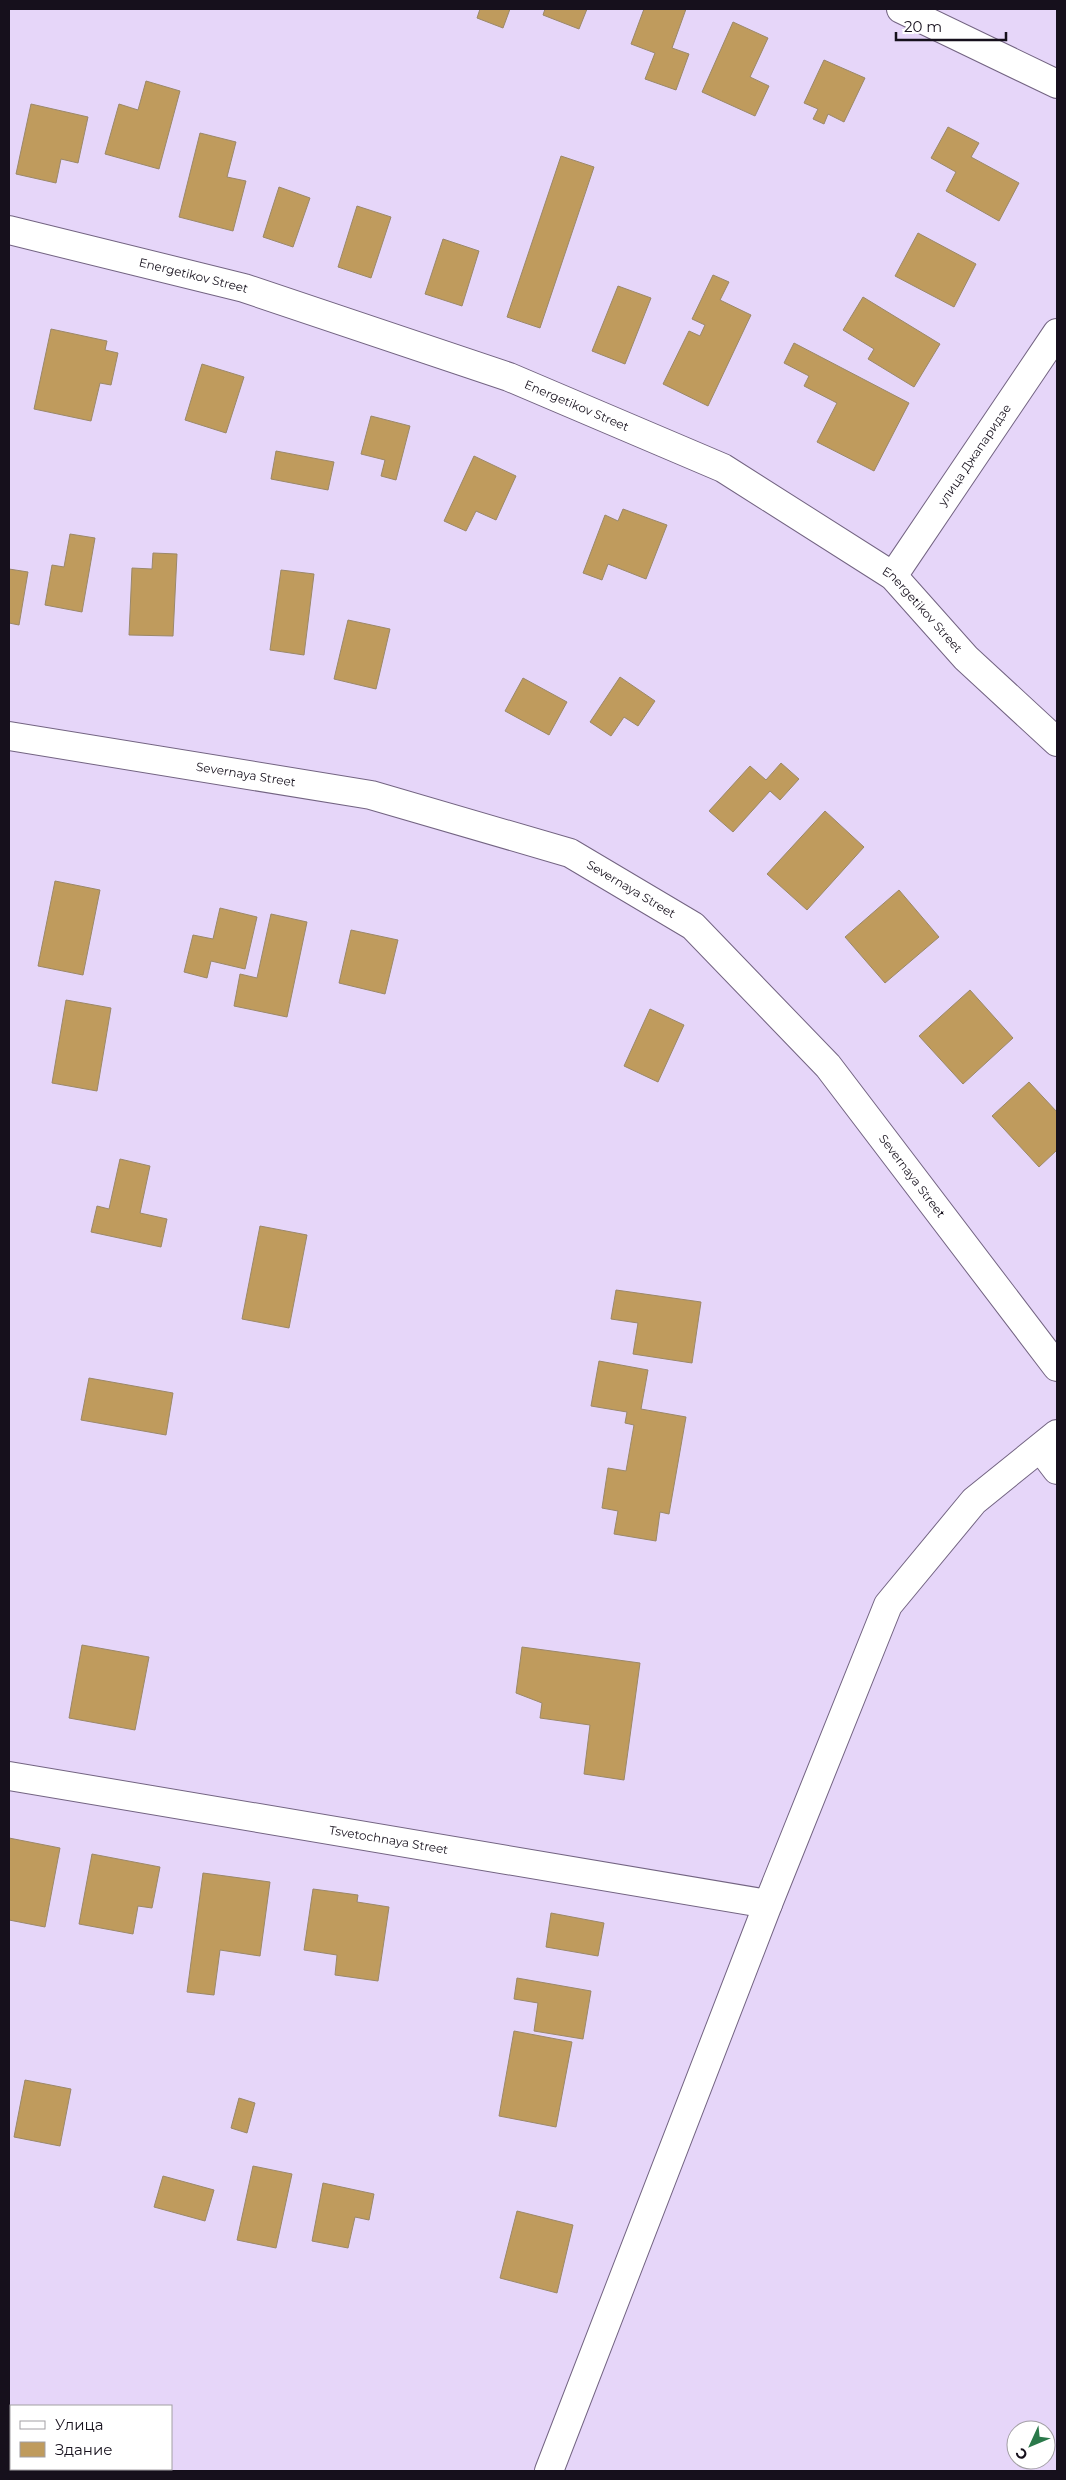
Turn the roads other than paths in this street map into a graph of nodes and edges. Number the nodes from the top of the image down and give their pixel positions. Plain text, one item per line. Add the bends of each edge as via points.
1 (901, 9) edge
2 (1057, 84) edge
3 (9, 230) edge
4 (1057, 333) edge
5 (893, 576) junction
6 (9, 736) edge
7 (1057, 742) edge
8 (1057, 1367) edge
9 (1049, 1441) edge
10 (1057, 1470) edge
11 (9, 1776) edge
12 (768, 1904) junction
13 (548, 2471) edge

1 - 2 street
3 - 5 street, Energetikov Street via 244,288 509,377 723,468
4 - 5 street, улица Джапаридзе
5 - 7 street, Energetikov Street via 966,658
6 - 8 street, Severnaya Street via 371,795 570,853 693,926 828,1066
9 - 10 street
9 - 12 street via 974,1501 888,1604
11 - 12 street, Tsvetochnaya Street
12 - 13 street

